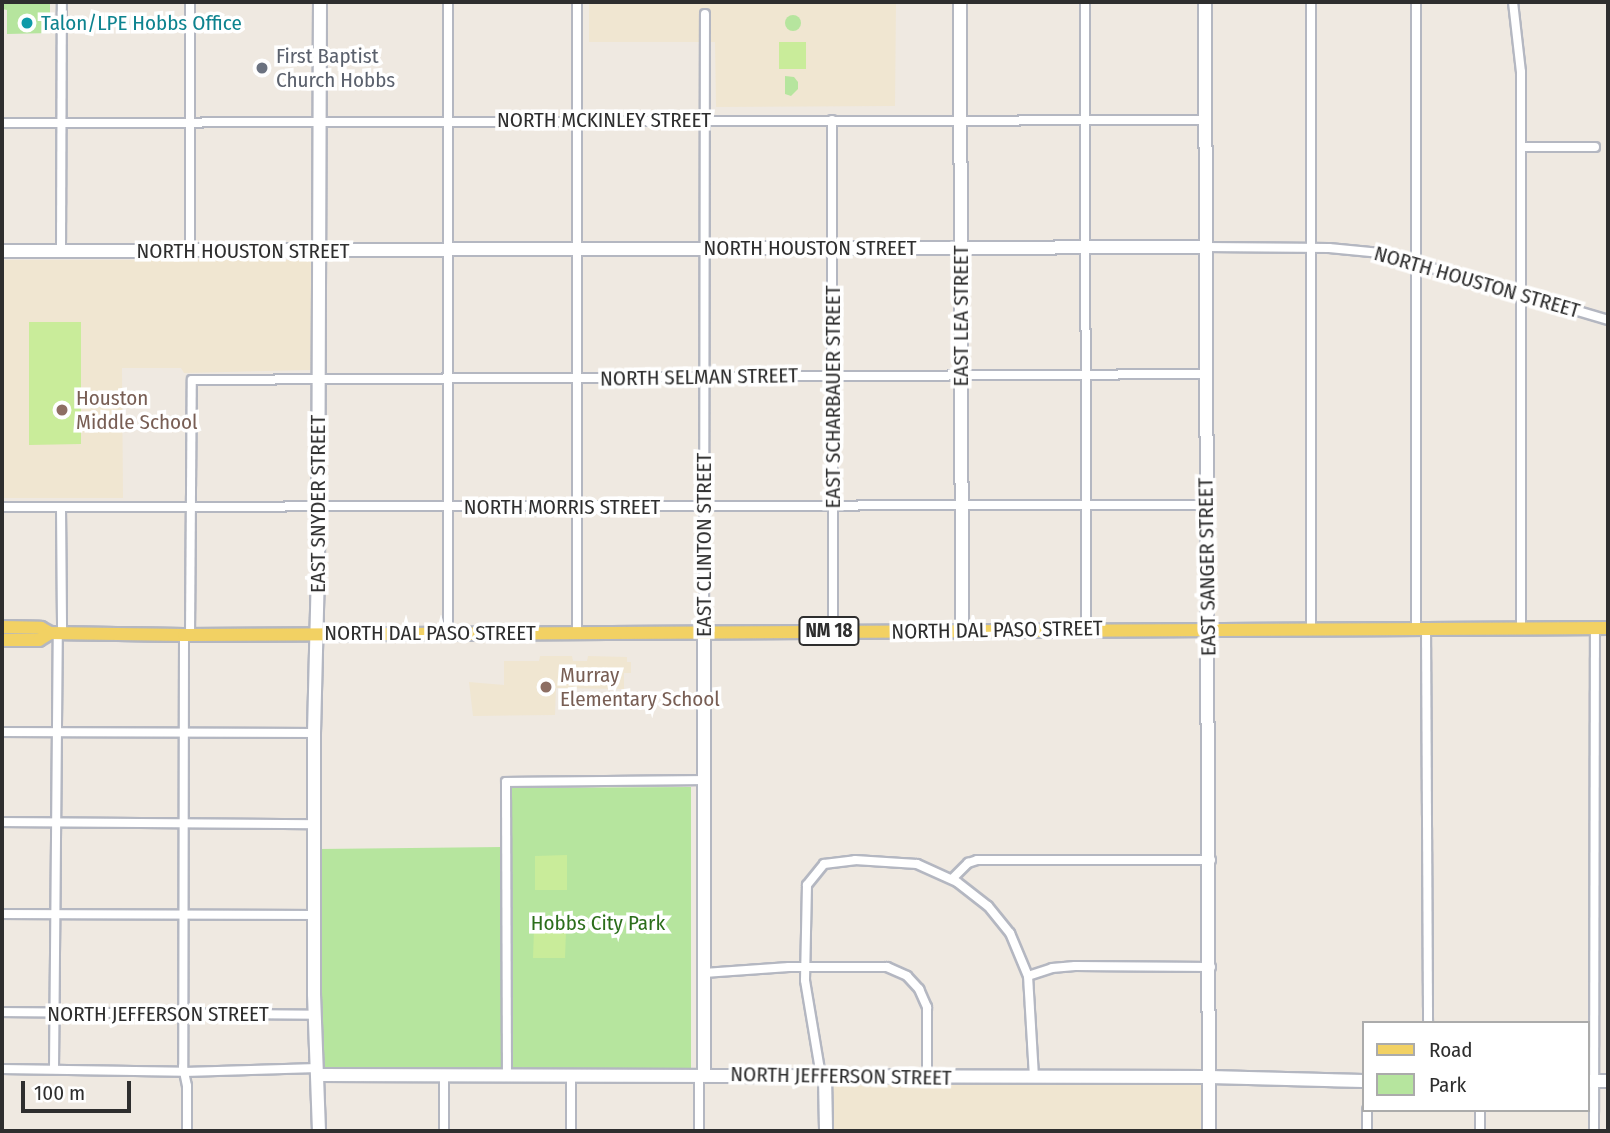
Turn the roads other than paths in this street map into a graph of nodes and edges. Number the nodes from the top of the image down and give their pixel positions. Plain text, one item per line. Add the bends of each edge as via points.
1 (62, 2) edge
2 (190, 2) edge
3 (320, 2) edge
4 (448, 2) edge
5 (577, 2) edge
6 (960, 2) edge
7 (1085, 2) edge
8 (1205, 2) edge
9 (1311, 2) edge
10 (1416, 2) edge
11 (1513, 2) edge
12 (705, 14) dead end
13 (960, 119) junction
14 (576, 120) junction
15 (705, 120) junction
16 (832, 120) junction
17 (1085, 120) junction
18 (1205, 120) junction
19 (448, 121) junction
20 (2, 123) edge
21 (59, 123) junction
22 (190, 123) junction
23 (319, 123) junction
24 (1521, 147) junction
25 (1595, 147) dead end
26 (1086, 247) junction
27 (1206, 247) junction
28 (705, 248) junction
29 (833, 248) junction
30 (960, 248) junction
31 (1311, 248) junction
32 (577, 249) junction
33 (449, 250) junction
34 (2, 251) edge
35 (61, 251) junction
36 (190, 251) junction
37 (320, 251) junction
38 (1416, 264) junction
39 (1520, 293) junction
40 (1608, 320) edge
41 (1206, 374) junction
42 (962, 375) junction
43 (1086, 375) junction
44 (833, 376) junction
45 (705, 377) junction
46 (448, 379) junction
47 (577, 379) junction
48 (318, 380) junction
49 (961, 503) junction
50 (1086, 504) junction
51 (833, 505) junction
52 (1206, 505) junction
53 (704, 506) junction
54 (2, 507) edge
55 (318, 507) junction
56 (577, 507) junction
57 (61, 508) junction
58 (190, 508) junction
59 (448, 508) junction
60 (2, 627) edge
61 (1421, 628) junction
62 (1602, 628) edge
63 (1086, 629) junction
64 (1311, 629) junction
65 (1521, 629) junction
66 (962, 630) junction
67 (1207, 630) junction
68 (833, 631) junction
69 (577, 632) junction
70 (704, 632) junction
71 (56, 633) junction
72 (316, 633) junction
73 (448, 633) junction
74 (187, 635) junction
75 (2, 640) edge
76 (2, 732) edge
77 (56, 732) junction
78 (183, 733) junction
79 (314, 733) junction
80 (704, 780) junction
81 (2, 822) edge
82 (55, 823) junction
83 (183, 824) junction
84 (314, 824) junction
85 (1211, 860) junction
86 (952, 879) junction
87 (2, 914) edge
88 (55, 914) junction
89 (184, 915) junction
90 (314, 915) junction
91 (805, 967) junction
92 (1211, 967) junction
93 (704, 974) junction
94 (1028, 976) junction
95 (2, 1012) edge
96 (55, 1013) junction
97 (183, 1014) junction
98 (315, 1015) junction
99 (1429, 1021) edge
100 (2, 1069) edge
101 (54, 1069) junction
102 (319, 1071) junction
103 (184, 1072) junction
104 (701, 1075) junction
105 (444, 1076) junction
106 (507, 1076) junction
107 (571, 1076) junction
108 (823, 1076) junction
109 (927, 1077) junction
110 (1210, 1077) junction
111 (1034, 1078) junction
112 (1362, 1081) edge
113 (1591, 1081) edge
114 (1608, 1081) edge
115 (1367, 1112) edge
116 (1480, 1112) edge
117 (187, 1131) edge
118 (319, 1131) edge
119 (444, 1131) edge
120 (571, 1131) edge
121 (699, 1131) edge
122 (826, 1131) edge
123 (1209, 1131) edge
124 (1367, 1131) edge
125 (1480, 1131) edge
126 (1594, 1131) edge

1 - 21 street
2 - 22 street
3 - 23 street, EAST SNYDER STREET
4 - 19 street
5 - 14 street
6 - 13 street, EAST LEA STREET
7 - 17 street
8 - 18 street, EAST SANGER STREET
9 - 31 street
10 - 38 street
11 - 24 street via 1520,56
12 - 15 street, EAST CLINTON STREET
13 - 16 street, NORTH MCKINLEY STREET
13 - 17 street, NORTH MCKINLEY STREET
13 - 30 street, EAST LEA STREET
14 - 15 street, NORTH MCKINLEY STREET
14 - 19 street, NORTH MCKINLEY STREET
14 - 32 street
15 - 16 street, NORTH MCKINLEY STREET
15 - 28 street, EAST CLINTON STREET
16 - 29 street, EAST SCHARBAUER STREET
17 - 18 street, NORTH MCKINLEY STREET
17 - 26 street
18 - 27 street, EAST SANGER STREET
19 - 23 street, NORTH MCKINLEY STREET
19 - 33 street
20 - 21 street, NORTH MCKINLEY STREET
21 - 22 street, NORTH MCKINLEY STREET
21 - 35 street
22 - 23 street, NORTH MCKINLEY STREET
22 - 36 street
23 - 37 street, EAST SNYDER STREET
24 - 25 street
24 - 39 street
26 - 27 street, NORTH HOUSTON STREET
26 - 30 street, NORTH HOUSTON STREET
26 - 43 street
27 - 31 street, NORTH HOUSTON STREET
27 - 41 street, EAST SANGER STREET
28 - 29 street, NORTH HOUSTON STREET
28 - 32 street, NORTH HOUSTON STREET
28 - 45 street, EAST CLINTON STREET
29 - 30 street, NORTH HOUSTON STREET
29 - 44 street, EAST SCHARBAUER STREET
30 - 42 street, EAST LEA STREET
31 - 38 street, NORTH HOUSTON STREET via 1364,250
31 - 64 street
32 - 33 street, NORTH HOUSTON STREET
32 - 47 street
33 - 37 street, NORTH HOUSTON STREET
33 - 46 street
34 - 35 street, NORTH HOUSTON STREET
35 - 36 street, NORTH HOUSTON STREET
36 - 37 street, NORTH HOUSTON STREET
37 - 48 street, EAST SNYDER STREET
38 - 39 street, NORTH HOUSTON STREET
38 - 61 street
39 - 40 street, NORTH HOUSTON STREET
39 - 65 street
41 - 43 street, NORTH SELMAN STREET
41 - 52 street, EAST SANGER STREET
42 - 43 street, NORTH SELMAN STREET
42 - 44 street, NORTH SELMAN STREET
42 - 49 street, EAST LEA STREET
43 - 50 street
44 - 45 street, NORTH SELMAN STREET
44 - 51 street, EAST SCHARBAUER STREET
45 - 47 street, NORTH SELMAN STREET
45 - 53 street, EAST CLINTON STREET
46 - 47 street, NORTH SELMAN STREET
46 - 48 street, NORTH SELMAN STREET
46 - 59 street
47 - 56 street
48 - 55 street, EAST SNYDER STREET
48 - 58 street, NORTH SELMAN STREET via 192,380
49 - 50 street, NORTH MORRIS STREET
49 - 51 street, NORTH MORRIS STREET
49 - 66 street, EAST LEA STREET
50 - 52 street, NORTH MORRIS STREET
50 - 63 street
51 - 53 street, NORTH MORRIS STREET
51 - 68 street, EAST SCHARBAUER STREET
52 - 67 street, EAST SANGER STREET
53 - 56 street, NORTH MORRIS STREET
53 - 70 street, EAST CLINTON STREET
54 - 57 street, NORTH MORRIS STREET
55 - 58 street, NORTH MORRIS STREET
55 - 59 street, NORTH MORRIS STREET
55 - 72 street, EAST SNYDER STREET
56 - 59 street, NORTH MORRIS STREET
56 - 69 street
57 - 58 street, NORTH MORRIS STREET
57 - 71 street
58 - 74 street
59 - 73 street
60 - 71 main road, NORTH DAL PASO STREET
61 - 64 main road, NORTH DAL PASO STREET / NM 18
61 - 65 main road, NORTH DAL PASO STREET / NM 18
61 - 99 street
62 - 65 main road, NORTH DAL PASO STREET / NM 18
62 - 113 street
63 - 66 main road, NORTH DAL PASO STREET / NM 18
63 - 67 main road, NORTH DAL PASO STREET / NM 18
64 - 67 main road, NORTH DAL PASO STREET / NM 18
66 - 68 main road, NORTH DAL PASO STREET / NM 18
67 - 85 street, EAST SANGER STREET
68 - 70 main road, NORTH DAL PASO STREET / NM 18
69 - 70 main road, NORTH DAL PASO STREET / NM 18
69 - 73 main road, NORTH DAL PASO STREET / NM 18
70 - 80 street, EAST CLINTON STREET
71 - 74 main road, NORTH DAL PASO STREET / NM 18
71 - 75 main road, NORTH DAL PASO STREET / NM 18 via 40,639
71 - 77 street
72 - 73 main road, NORTH DAL PASO STREET / NM 18
72 - 74 main road, NORTH DAL PASO STREET / NM 18
72 - 79 street, EAST SNYDER STREET
74 - 78 street
76 - 77 street
77 - 78 street
77 - 82 street
78 - 79 street
78 - 83 street
79 - 84 street, EAST SNYDER STREET
80 - 93 street, EAST CLINTON STREET
80 - 106 street via 506,782
81 - 82 street
82 - 83 street
82 - 88 street
83 - 84 street
83 - 89 street
84 - 90 street, EAST SNYDER STREET
85 - 86 street via 977,860
85 - 92 street, EAST SANGER STREET
86 - 91 street via 917,864 824,864 811,877
86 - 94 street via 988,906 1004,925
87 - 88 street
88 - 89 street
88 - 96 street
89 - 90 street
89 - 97 street
90 - 98 street, EAST SNYDER STREET
91 - 93 street
91 - 108 street via 807,1003
91 - 109 street via 887,967 907,976 927,1007
92 - 94 street via 1075,966
92 - 110 street, EAST SANGER STREET
93 - 104 street, EAST CLINTON STREET
94 - 111 street
95 - 96 street, NORTH JEFFERSON STREET
96 - 97 street, NORTH JEFFERSON STREET
96 - 101 street
97 - 98 street, NORTH JEFFERSON STREET
97 - 103 street
98 - 102 street, EAST SNYDER STREET
100 - 101 street
101 - 103 street
102 - 103 street
102 - 105 street, NORTH JEFFERSON STREET
102 - 118 street, EAST SNYDER STREET
103 - 117 street
104 - 107 street, NORTH JEFFERSON STREET
104 - 108 street, NORTH JEFFERSON STREET
104 - 121 street, EAST CLINTON STREET
105 - 106 street, NORTH JEFFERSON STREET
105 - 119 street
106 - 107 street, NORTH JEFFERSON STREET
107 - 120 street
108 - 109 street, NORTH JEFFERSON STREET
108 - 122 street
109 - 111 street, NORTH JEFFERSON STREET
110 - 111 street, NORTH JEFFERSON STREET
110 - 112 street, NORTH JEFFERSON STREET
110 - 123 street, EAST SANGER STREET
113 - 114 street
113 - 126 street
115 - 124 street
116 - 125 street

